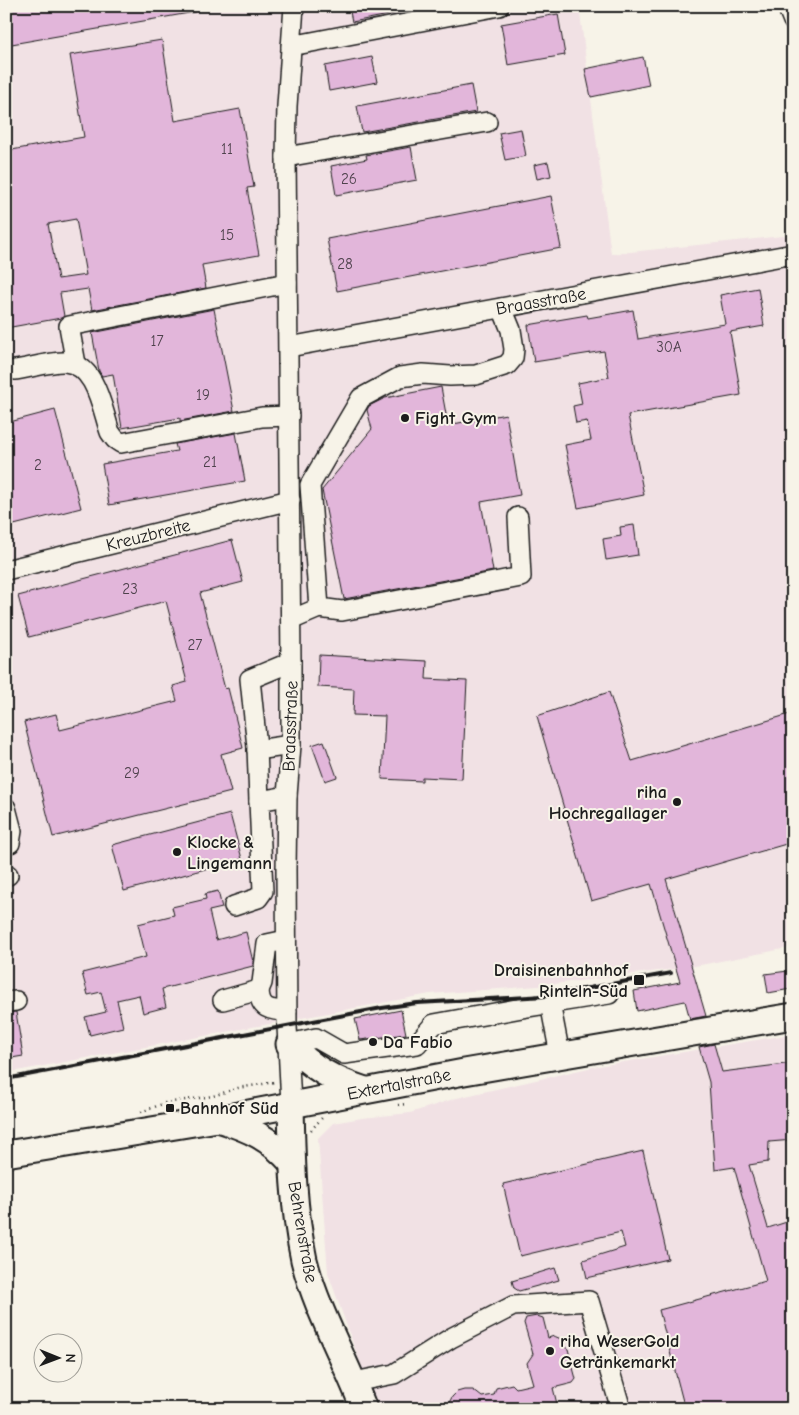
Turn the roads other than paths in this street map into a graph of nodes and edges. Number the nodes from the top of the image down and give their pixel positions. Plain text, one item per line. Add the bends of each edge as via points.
1 (294, 6) edge
2 (499, 6) edge
3 (787, 6) edge
4 (793, 22) edge
5 (291, 46) junction
6 (487, 122) dead end
7 (286, 157) junction
8 (793, 254) edge
9 (287, 283) junction
10 (502, 308) junction
11 (289, 347) junction
12 (76, 364) junction
13 (16, 370) dead end
14 (289, 416) junction
15 (290, 500) junction
16 (518, 517) dead end
17 (314, 536) junction
18 (291, 537) junction
19 (6, 570) edge
20 (319, 608) junction
21 (291, 620) junction
22 (291, 662) junction
23 (290, 745) junction
24 (257, 750) junction
25 (287, 796) junction
26 (259, 801) junction
27 (6, 808) edge
28 (6, 844) edge
29 (286, 870) junction
30 (262, 880) junction
31 (234, 906) dead end
32 (286, 940) junction
33 (259, 990) junction
34 (609, 994) dead end
35 (223, 1000) dead end
36 (550, 1003) junction
37 (287, 1011) junction
38 (793, 1016) edge
39 (288, 1044) junction
40 (560, 1055) junction
41 (365, 1090) junction
42 (291, 1104) junction
43 (218, 1118) junction
44 (6, 1154) edge
45 (292, 1163) junction
46 (354, 1382) junction
47 (364, 1409) edge
48 (621, 1409) edge

1 - 5 street, Braasstraße
2 - 5 street
3 - 4 street
5 - 7 street, Braasstraße
6 - 7 street
7 - 9 street, Braasstraße
8 - 10 street, Braasstraße
9 - 11 street, Braasstraße
9 - 12 street via 69,326
10 - 11 street, Braasstraße
10 - 17 street via 514,349 513,358 507,365 476,375 400,377 362,398 310,485
11 - 14 street, Braasstraße
12 - 13 street via 65,362
12 - 14 street via 92,378 110,432 121,443 262,417
14 - 15 street, Braasstraße
15 - 18 street, Braasstraße
15 - 19 street, Kreuzbreite
16 - 20 street via 521,577 342,611
17 - 18 street
17 - 20 street
18 - 21 street, Braasstraße
20 - 21 street
21 - 22 street, Braasstraße
22 - 23 street, Braasstraße
22 - 24 street via 250,679
23 - 24 street
23 - 25 street, Braasstraße
24 - 26 street
25 - 26 street
25 - 29 street, Braasstraße
26 - 30 street
27 - 28 street via 12,831 10,843
29 - 30 street
29 - 32 street, Braasstraße
30 - 31 street via 263,891 258,898
32 - 33 street via 267,944
32 - 37 street, Braasstraße
33 - 35 street
33 - 37 street via 263,1006
34 - 36 street
36 - 39 street via 434,1024 417,1044 344,1054 316,1038
36 - 40 street
37 - 39 street, Braasstraße
38 - 40 main road, Extertalstraße
39 - 41 main road via 320,1072
39 - 42 street, Braasstraße
40 - 41 main road, Extertalstraße
41 - 42 main road, Extertalstraße
42 - 43 main road, Extertalstraße
42 - 45 main road, Behrenstraße
43 - 44 main road, Extertalstraße
43 - 45 main road via 271,1142
45 - 46 main road, Behrenstraße via 304,1261 314,1293
46 - 47 main road, Behrenstraße
46 - 48 street via 394,1374 451,1338 513,1306 589,1301

